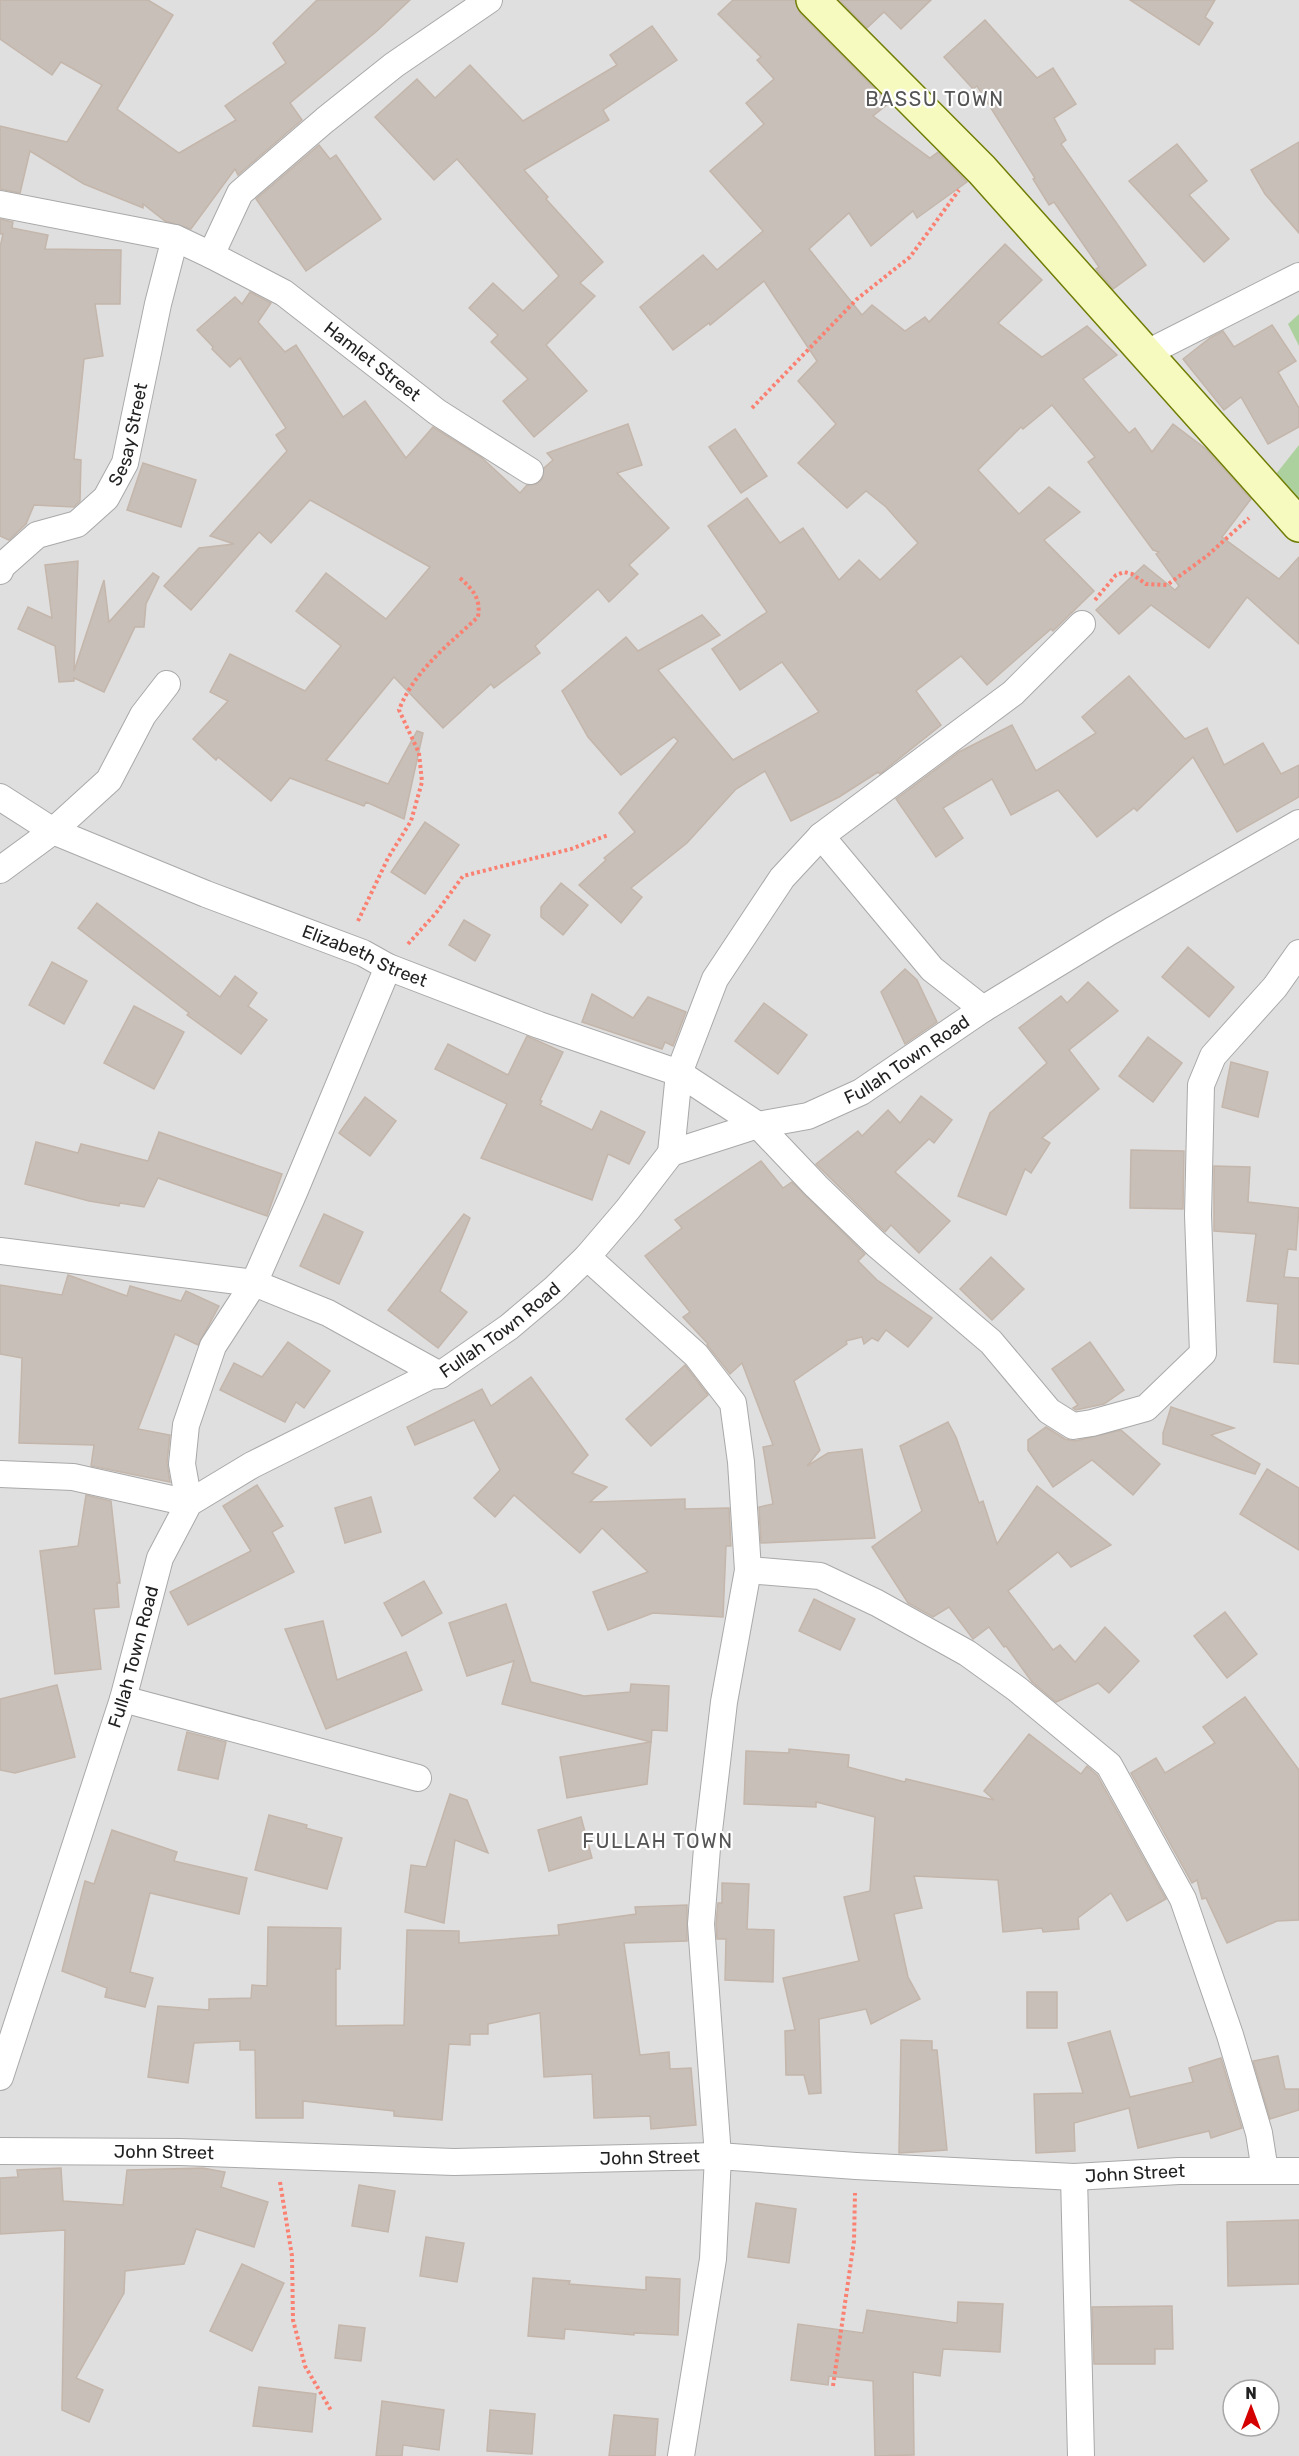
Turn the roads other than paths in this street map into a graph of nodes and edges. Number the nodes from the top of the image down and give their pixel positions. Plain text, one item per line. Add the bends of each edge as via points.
1 (489, 0) edge
2 (813, 0) edge
3 (0, 204) edge
4 (175, 238) junction
5 (211, 255) junction
6 (1299, 276) edge
7 (1145, 354) junction
8 (530, 471) dead end
9 (1299, 525) edge
10 (0, 571) edge
11 (1082, 624) road end
12 (167, 684) dead end
13 (0, 797) edge
14 (1299, 823) edge
15 (53, 831) junction
16 (821, 836) junction
17 (0, 870) edge
18 (1299, 953) edge
19 (388, 967) junction
20 (983, 1009) junction
21 (679, 1072) junction
22 (758, 1125) junction
23 (671, 1153) junction
24 (0, 1251) edge
25 (587, 1257) junction
26 (254, 1283) junction
27 (440, 1375) junction
28 (0, 1474) edge
29 (189, 1503) junction
30 (748, 1570) junction
31 (123, 1699) junction
32 (418, 1778) dead end
33 (0, 2078) edge
34 (0, 2151) edge
35 (718, 2156) junction
36 (1265, 2171) junction
37 (1299, 2171) edge
38 (1074, 2176) junction
39 (681, 2456) edge
40 (1081, 2456) edge

1 - 5 street via 394,65 240,193
2 - 7 street via 982,170
3 - 4 street, Hamlet Street
4 - 5 street, Hamlet Street
4 - 10 street, Sesay Street via 125,463 106,498 77,524 37,535
5 - 8 street, Hamlet Street via 284,293 437,412
6 - 7 street
7 - 9 street
11 - 16 street via 1013,693
12 - 15 street via 143,715 110,780
13 - 15 street
14 - 20 street, Fullah Town Road
15 - 17 street
15 - 19 street, Elizabeth Street via 346,946
16 - 20 street via 932,969
16 - 21 street via 782,878 715,979
18 - 22 street, Elizabeth Street via 1275,987 1213,1056 1201,1086 1198,1215 1203,1353 1146,1408 1072,1426 1049,1411 991,1342 876,1244
19 - 21 street, Elizabeth Street via 539,1025
19 - 26 street
20 - 22 street, Fullah Town Road via 861,1092 808,1116
21 - 22 street, Elizabeth Street
21 - 23 street
22 - 23 street, Fullah Town Road
23 - 25 street, Fullah Town Road
24 - 26 street
25 - 27 street, Fullah Town Road via 508,1327
25 - 30 street via 696,1355 733,1403
26 - 27 street via 328,1313
26 - 29 street via 213,1346 186,1425 182,1464
27 - 29 street, Fullah Town Road via 430,1376 252,1465
28 - 29 street via 73,1477
29 - 31 street, Fullah Town Road via 160,1558
30 - 35 street via 724,1702 701,1924
30 - 36 street via 820,1576 877,1604 967,1653 1109,1766 1183,1899 1230,2035 1259,2133
31 - 32 street
31 - 33 street, Fullah Town Road
34 - 35 street, John Street via 180,2152 454,2163
35 - 38 street, John Street
35 - 39 street via 713,2259
36 - 37 street, John Street
36 - 38 street, John Street
38 - 40 street

